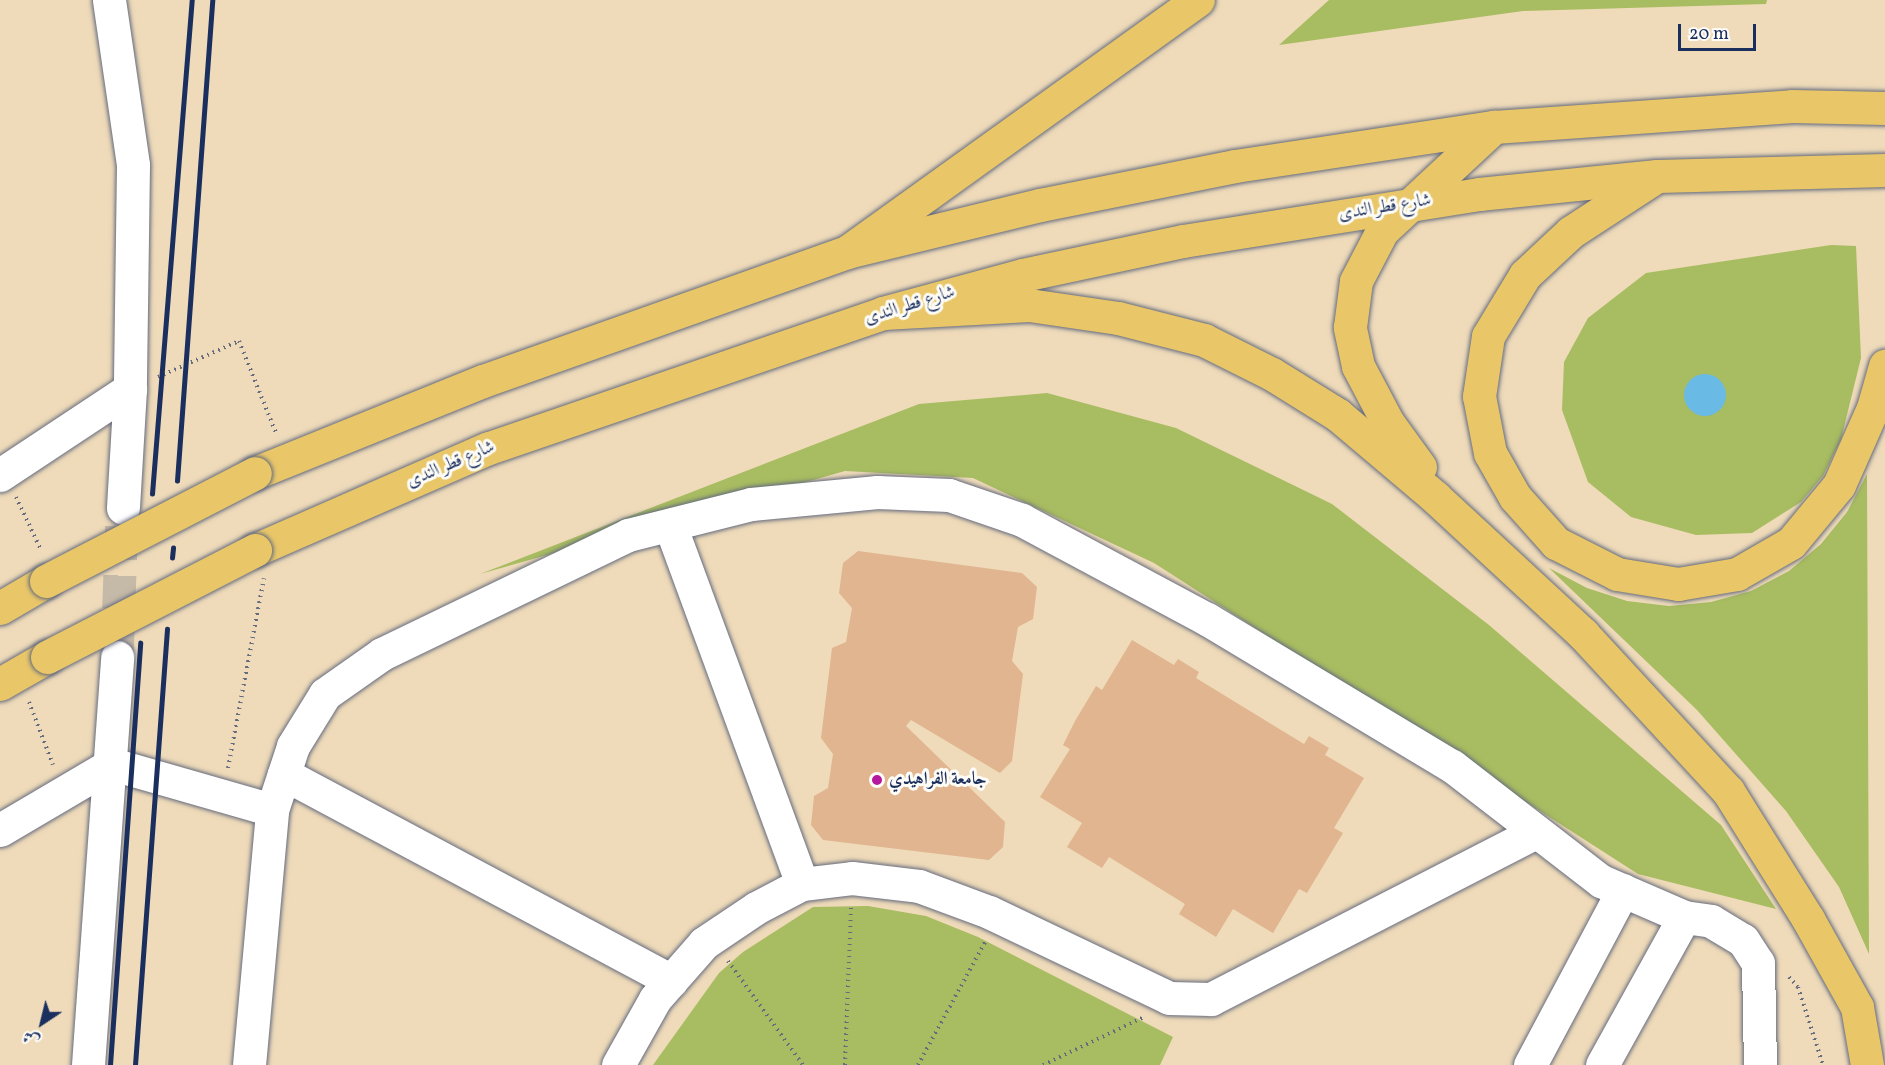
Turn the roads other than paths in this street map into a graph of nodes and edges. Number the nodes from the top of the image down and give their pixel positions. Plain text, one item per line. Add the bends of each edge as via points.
1 (109, 0) edge
2 (1198, 0) edge
3 (1885, 108) edge
4 (1494, 127) junction
5 (1885, 170) edge
6 (1656, 176) junction
7 (1409, 203) junction
8 (847, 252) junction
9 (883, 314) junction
10 (1885, 366) edge
11 (130, 389) junction
12 (6, 481) edge
13 (123, 508) tunnel mouth
14 (1457, 517) junction
15 (670, 525) junction
16 (0, 608) edge
17 (117, 657) tunnel mouth
18 (0, 684) edge
19 (112, 764) junction
20 (284, 774) junction
21 (272, 810) junction
22 (0, 830) edge
23 (1536, 832) junction
24 (802, 884) junction
25 (1623, 890) junction
26 (1684, 916) junction
27 (671, 981) junction
28 (88, 1065) edge
29 (249, 1065) edge
30 (618, 1065) edge
31 (1530, 1065) edge
32 (1602, 1065) edge
33 (1760, 1065) edge
34 (1867, 1065) edge

1 - 11 street via 134,165
2 - 8 main road
3 - 4 main road via 1792,106
4 - 7 main road
4 - 8 main road via 1137,184
5 - 6 main road, شارع قطر الندى
6 - 7 main road, شارع قطر الندى
6 - 10 main road via 1571,232 1525,274 1488,336 1479,396 1490,453 1515,497 1556,543 1617,574 1678,584 1737,573 1791,543 1839,485 1873,408
7 - 9 main road, شارع قطر الندى via 1103,257
7 - 14 main road via 1382,231 1356,281 1350,327 1358,366 1388,423
8 - 16 main road, bridge via 483,381 255,473
9 - 14 main road via 1029,305 1118,318 1204,340 1272,374 1338,415
9 - 18 main road, شارع قطر الندى, bridge via 489,448 255,549
11 - 12 street
11 - 13 street
14 - 34 main road via 1584,634 1728,791 1808,919 1857,1007
15 - 20 street via 628,535 382,654 325,694 293,746
15 - 23 street via 751,504 878,492 949,495 1022,520 1207,619 1452,766
15 - 24 street
17 - 19 street
19 - 21 street
19 - 22 street
19 - 28 street
20 - 21 street
20 - 27 street
21 - 29 street
23 - 24 street via 1211,999 1169,998 999,917 919,886 852,878
23 - 25 street via 1601,881
24 - 27 street via 711,938
25 - 26 street
25 - 31 street
26 - 32 street
26 - 33 street via 1711,921 1743,940 1758,963
27 - 30 street via 655,999

